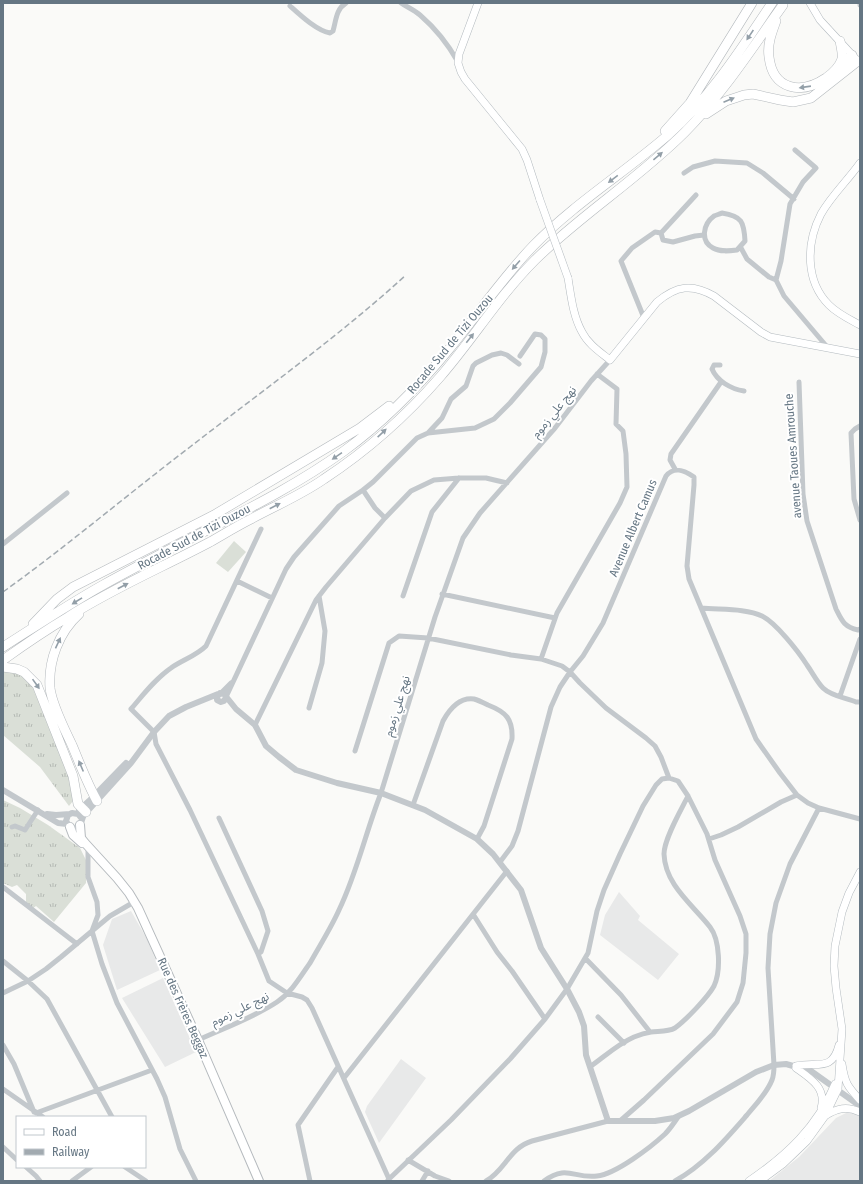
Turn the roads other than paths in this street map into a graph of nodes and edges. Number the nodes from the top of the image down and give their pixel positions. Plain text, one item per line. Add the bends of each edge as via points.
1 (346, 3) edge
2 (401, 3) edge
3 (478, 3) edge
4 (752, 3) edge
5 (772, 3) edge
6 (810, 3) edge
7 (784, 4) edge
8 (290, 6) dead end
9 (840, 41) junction
10 (857, 60) edge
11 (458, 63) junction
12 (838, 68) junction
13 (687, 130) junction
14 (795, 150) dead end
15 (644, 155) junction
16 (860, 163) edge
17 (684, 173) dead end
18 (696, 195) dead end
19 (794, 198) junction
20 (661, 233) junction
21 (704, 235) junction
22 (741, 248) junction
23 (776, 280) junction
24 (644, 318) junction
25 (860, 325) edge
26 (828, 348) junction
27 (860, 354) edge
28 (520, 356) dead end
29 (610, 360) junction
30 (519, 364) dead end
31 (720, 365) dead end
32 (597, 374) junction
33 (721, 382) junction
34 (799, 382) dead end
35 (418, 384) junction
36 (744, 391) dead end
37 (860, 426) edge
38 (428, 433) junction
39 (675, 469) junction
40 (460, 478) junction
41 (507, 483) junction
42 (363, 490) junction
43 (67, 493) dead end
44 (386, 518) junction
45 (860, 520) edge
46 (262, 529) dead end
47 (3, 544) edge
48 (237, 581) junction
49 (442, 594) junction
50 (319, 596) junction
51 (403, 596) dead end
52 (272, 598) junction
53 (88, 605) junction
54 (701, 608) junction
55 (555, 618) junction
56 (860, 629) edge
57 (25, 632) junction
58 (428, 638) junction
59 (860, 638) edge
60 (3, 647) edge
61 (541, 659) junction
62 (3, 660) edge
63 (3, 667) edge
64 (570, 672) junction
65 (840, 696) junction
66 (222, 697) junction
67 (860, 702) edge
68 (309, 708) dead end
69 (255, 725) junction
70 (154, 732) junction
71 (355, 751) dead end
72 (669, 778) junction
73 (3, 790) edge
74 (381, 792) junction
75 (797, 795) junction
76 (688, 796) junction
77 (95, 799) junction
78 (413, 805) junction
79 (819, 808) junction
80 (40, 812) junction
81 (79, 815) junction
82 (219, 818) dead end
83 (860, 819) edge
84 (68, 825) junction
85 (12, 827) dead end
86 (476, 839) junction
87 (709, 839) junction
88 (88, 848) junction
89 (500, 862) junction
90 (507, 871) junction
91 (860, 872) edge
92 (3, 887) edge
93 (134, 902) junction
94 (473, 914) junction
95 (92, 931) junction
96 (77, 944) junction
97 (258, 954) junction
98 (585, 958) junction
99 (3, 961) edge
100 (28, 981) junction
101 (568, 990) junction
102 (3, 993) edge
103 (287, 993) junction
104 (598, 1017) dead end
105 (545, 1019) junction
106 (842, 1029) junction
107 (650, 1032) junction
108 (198, 1040) junction
109 (624, 1043) junction
110 (3, 1045) edge
111 (841, 1057) junction
112 (774, 1065) junction
113 (591, 1066) junction
114 (338, 1067) junction
115 (796, 1067) junction
116 (152, 1070) junction
117 (344, 1078) junction
118 (3, 1088) edge
119 (96, 1090) junction
120 (835, 1090) junction
121 (860, 1100) edge
122 (860, 1106) edge
123 (860, 1111) edge
124 (35, 1112) junction
125 (41, 1116) edge
126 (111, 1116) edge
127 (822, 1116) junction
128 (678, 1117) junction
129 (608, 1121) junction
130 (620, 1121) junction
131 (3, 1147) edge
132 (16, 1159) edge
133 (408, 1160) junction
134 (27, 1168) edge
135 (90, 1168) edge
136 (127, 1168) edge
137 (428, 1171) junction
138 (139, 1179) edge
139 (388, 1180) edge
140 (40, 1181) edge
141 (72, 1181) edge
142 (146, 1181) edge
143 (196, 1181) edge
144 (259, 1181) edge
145 (310, 1181) edge
146 (422, 1181) edge
147 (449, 1181) edge
148 (486, 1181) edge
149 (544, 1181) edge
150 (675, 1181) edge
151 (749, 1181) edge
152 (760, 1181) edge

1 - 8 street via 338,10 333,31 330,33 308,21
2 - 11 street via 419,14 434,28
3 - 11 main road via 461,45
4 - 15 highway via 690,103
5 -> 15 highway, Rocade Sud de Tizi Ouzou via 697,106
6 - 9 main road via 820,20
12 -> 7 highway via 820,82 802,88 790,87 777,78 768,56 769,40
7 - 13 highway via 726,84
9 - 10 main road
9 - 12 highway via 842,54
10 - 12 highway
13 -> 10 highway via 713,108 735,97 753,94 793,102 811,98
11 - 29 main road, bridge via 460,72 474,92 522,149 568,278 573,307 582,332 594,348
53 -> 13 highway, Rocade Sud de Tizi Ouzou via 296,496 353,459 406,412 440,376 494,307 534,262 562,235
14 - 19 street via 816,168 803,182
15 -> 35 highway, Rocade Sud de Tizi Ouzou via 550,229 535,244
16 - 25 main road via 822,213 814,228 810,261 813,278 826,301 841,315
17 - 19 street via 693,167 715,161 747,163
18 - 20 street
19 - 23 street via 790,204
20 - 21 street via 663,240 673,242
20 - 24 street via 655,232 632,248 621,261
21 - 22 street via 706,242 721,251
21 - 22 street via 706,225 713,216 722,213 734,215 744,225 745,241
22 - 23 street via 747,259
23 - 26 street via 784,296
24 - 26 main road via 666,294 685,287 695,288 714,296 770,337
24 - 29 main road
26 - 27 main road
28 - 38 street via 535,334 541,334 545,339 541,367 494,419 475,428
29 - 32 street, نهج علي زموم
30 - 38 street via 501,353 476,363 466,386 451,400 442,418
31 - 33 street via 714,365 712,369
32 - 41 street, نهج علي زموم via 556,428
32 - 55 street via 617,389 616,424 623,431 627,487
33 - 36 street
33 - 39 street via 671,454 670,460
34 - 56 street, avenue Taoues Amrouche via 803,494 807,521 842,622 850,628
35 -> 57 highway, Rocade Sud de Tizi Ouzou via 375,426 345,451 316,470 226,521 104,584
35 - 57 highway via 360,428 214,515 73,587 57,599
37 - 45 street via 851,433 854,499
38 - 42 street via 417,438
39 - 54 street via 694,476 687,566 689,579
39 - 64 street, Avenue Albert Camus via 666,476 603,623
40 - 41 street via 486,478
40 - 44 street via 434,480 411,491
40 - 51 street via 432,512
41 - 49 street, نهج علي زموم via 480,513 463,538
42 - 44 street via 375,508
42 - 52 street via 339,506 294,557
43 - 47 street
44 - 50 street
46 - 48 street
48 - 52 street
48 - 70 street via 206,646 164,674 131,709
49 - 55 street
49 - 58 street, نهج علي زموم
50 - 68 street via 326,631 322,663
50 - 69 street
52 - 66 street via 235,680
53 - 62 highway, Rocade Sud de Tizi Ouzou
77 -> 53 highway via 50,690 56,647 65,629
54 - 65 street via 748,612 768,620 803,658 822,688
54 - 75 street via 756,739
55 - 61 street
57 - 60 highway, Rocade Sud de Tizi Ouzou
58 - 61 street
58 - 71 street via 399,636 389,643
58 - 74 street, نهج علي زموم
59 - 65 street
61 - 64 street via 562,666
63 -> 81 highway via 24,672 37,685 70,768
64 - 72 street via 606,708 654,746
64 - 89 street, Avenue Albert Camus via 551,707 518,831 512,846
65 - 67 street
66 - 69 street
66 - 70 street via 186,707 169,716
69 - 74 street via 266,746 296,770 337,783
70 - 77 street via 131,763
70 - 97 street via 156,744
72 - 76 street via 678,781
72 - 98 street via 662,779 656,785 620,854 604,890
73 - 80 street
74 - 78 street
74 - 103 street, نهج علي زموم via 340,909 319,948
75 - 79 street
75 - 87 street via 738,827
76 - 87 street
76 - 107 street via 668,838 664,853 665,864 678,891 716,938 718,972 707,996 680,1024 673,1029
77 - 81 street
78 - 86 street
78 - 86 street via 448,710 455,704 474,699 498,709 511,723 512,739 484,826
79 - 83 street
79 - 112 street via 790,864 776,903 770,934 768,968
80 - 81 street
80 - 84 street via 58,823
80 - 85 street via 25,830
81 - 84 street via 66,819
81 - 84 street via 74,828
81 - 88 main road via 81,838
82 - 97 street via 262,911 268,931
84 - 88 main road, Rue des Frères Beggaz via 73,835
86 - 89 street
87 - 130 street via 715,860 746,934 743,983 737,1002 712,1034
88 - 93 main road, Rue des Frères Beggaz via 117,878
88 - 95 street via 88,877 97,902 98,915
89 - 90 street
90 - 94 street
90 - 101 street via 521,890 541,948
91 - 106 main road via 842,912 835,946 834,966
92 - 96 street
93 - 95 street via 110,916
93 - 108 main road, Rue des Frères Beggaz
94 - 105 street via 496,952
94 - 117 street
95 - 96 street
95 - 116 street via 117,1003
96 - 100 street via 62,958
97 - 103 street via 269,981
98 - 101 street
98 - 107 street via 621,995
99 - 100 street
100 - 102 street
100 - 119 street via 47,999
101 - 105 street
101 - 113 street via 584,1026 586,1055
103 - 108 street, نهج علي زموم via 278,1002 258,1013
103 - 114 street via 308,1000
104 - 109 street
105 - 133 street via 451,1120
106 - 111 main road
106 - 115 main road via 838,1049 834,1058 827,1064
107 - 109 street
108 - 144 main road, Rue des Frères Beggaz
109 - 113 street
110 - 124 street
111 - 120 main road
111 - 121 main road via 845,1079
112 - 115 street via 786,1064
112 - 128 street via 756,1072
112 - 150 street via 772,1080 758,1103 708,1156 688,1174
113 - 129 street
114 - 117 street
114 - 145 street via 298,1125
115 - 120 street via 811,1071
115 - 127 main road via 814,1080 822,1093
116 - 119 street
116 - 143 street via 165,1098 180,1149
117 - 139 street
118 - 124 street
119 - 124 street
119 - 126 street
120 - 122 street
120 - 123 street
120 - 127 main road
123 - 127 main road via 848,1108
124 - 125 street
127 - 151 main road via 795,1145
127 - 152 main road via 798,1151
128 - 130 street via 664,1120
128 - 149 street via 669,1130 654,1143 609,1173 587,1176 564,1172
129 - 130 street
129 - 148 street via 522,1144
131 - 132 street
133 - 137 street
133 - 139 street
134 - 140 street
135 - 141 street
136 - 138 street
137 - 146 street
137 - 147 street
138 - 142 street

